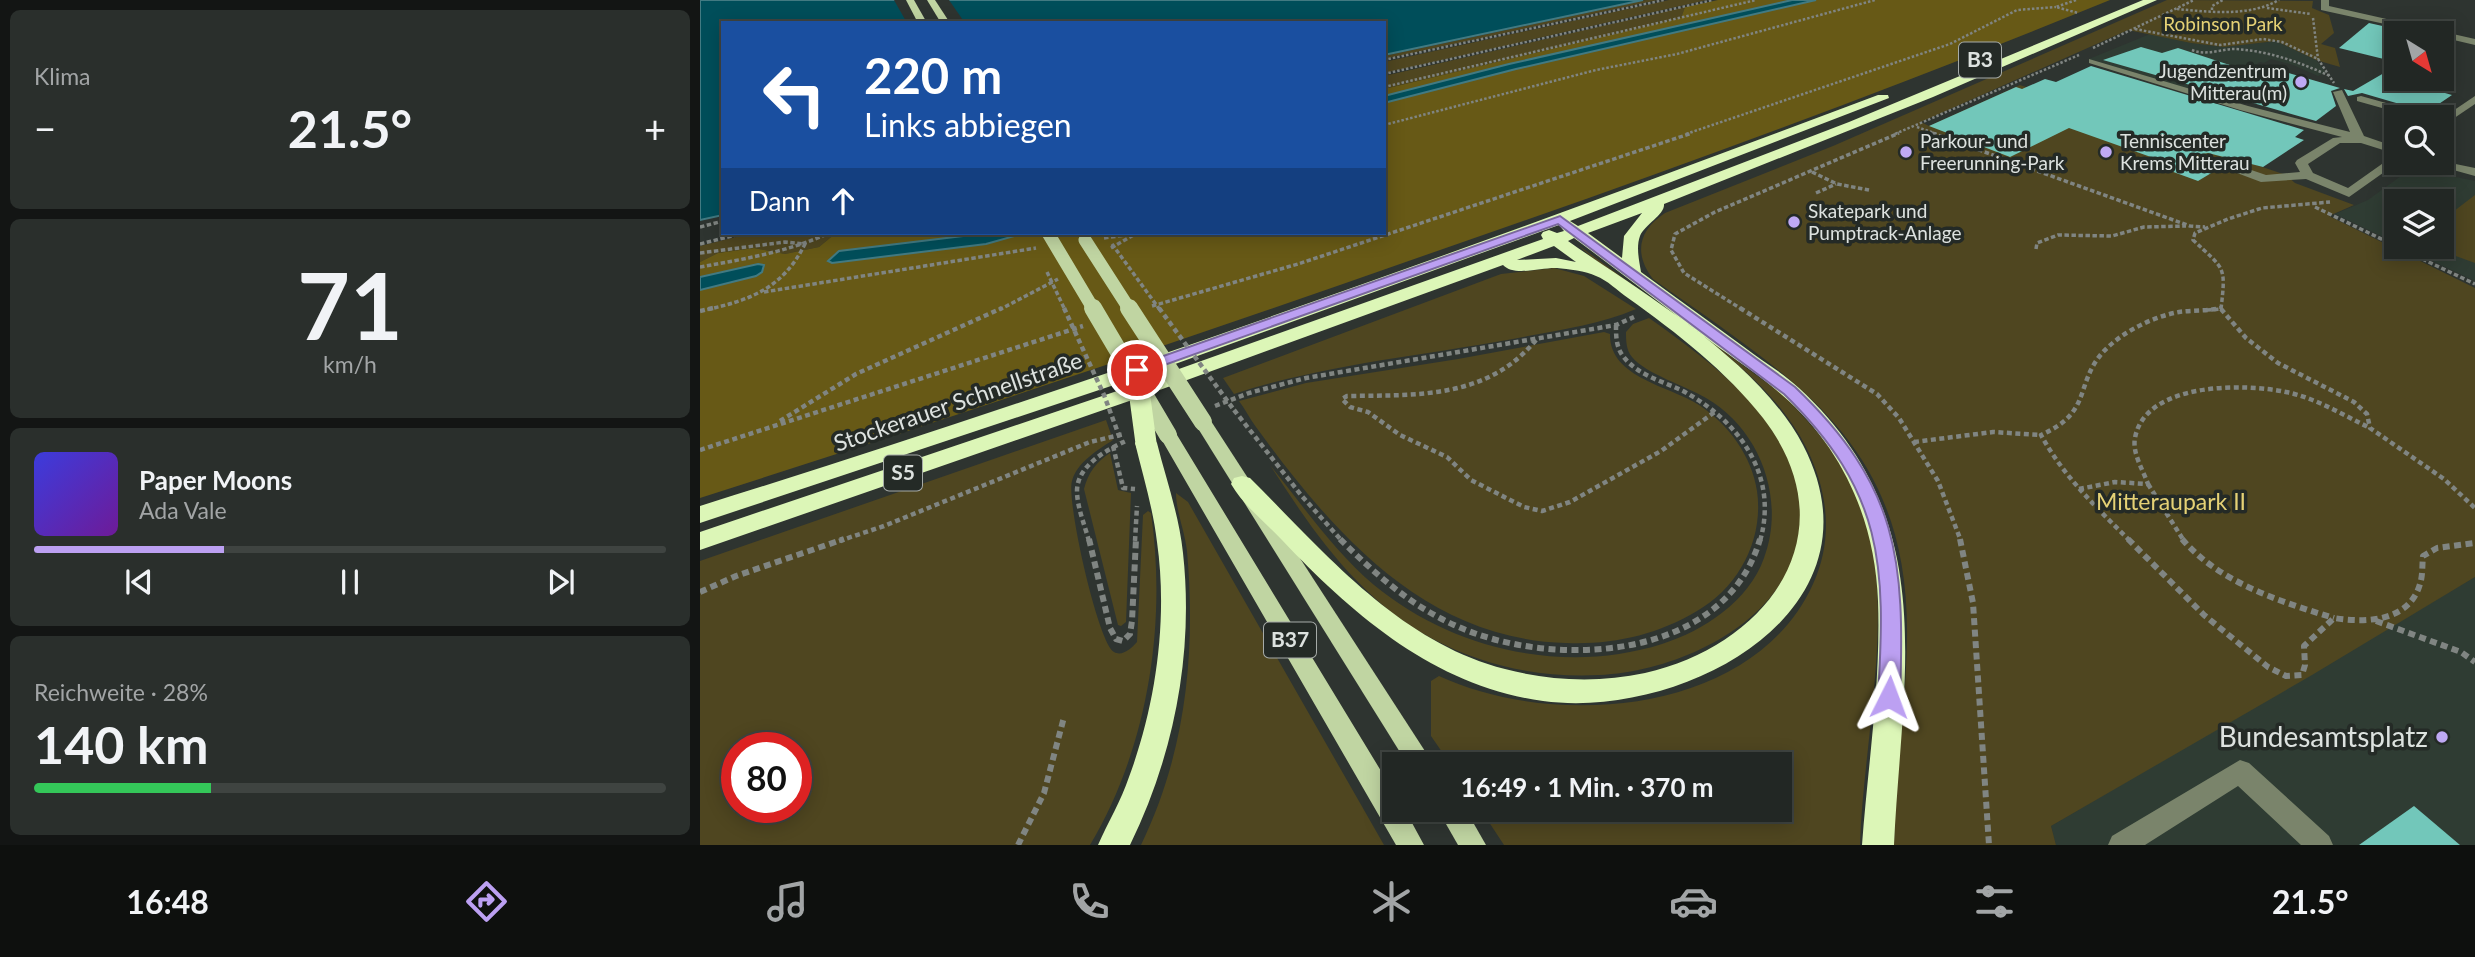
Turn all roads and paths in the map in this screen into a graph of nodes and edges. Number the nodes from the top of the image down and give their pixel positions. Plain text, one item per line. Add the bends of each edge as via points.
1 (910, 0) edge
2 (931, 0) edge
3 (1664, 0) edge
4 (1713, 0) edge
5 (1756, 0) edge
6 (1875, 0) edge
7 (2076, 0) edge
8 (2125, 0) edge
9 (2152, 0) edge
10 (2194, 0) edge
11 (2223, 0) edge
12 (2279, 0) edge
13 (2326, 5) edge
14 (2056, 7) junction
15 (2262, 8) junction
16 (2176, 9) junction
17 (2212, 10) junction
18 (2078, 13) dead end
19 (2312, 14) junction
20 (922, 21) edge
21 (945, 21) edge
22 (2389, 21) edge
23 (2135, 29) junction
24 (2454, 37) edge
25 (2475, 42) edge
26 (2203, 44) junction
27 (2318, 59) junction
28 (1386, 60) edge
29 (2093, 61) dead end
30 (1386, 74) edge
31 (2332, 76) junction
32 (1386, 87) edge
33 (2338, 92) joint
34 (2361, 99) dead end
35 (2475, 99) edge
36 (2384, 105) edge
37 (2454, 114) edge
38 (1386, 124) edge
39 (1917, 127) junction
40 (2360, 140) junction
41 (2384, 147) edge
42 (2203, 158) dead end
43 (2454, 167) edge
44 (2384, 168) edge
45 (1811, 172) junction
46 (2475, 172) edge
47 (2308, 176) junction
48 (1837, 184) junction
49 (1870, 190) dead end
50 (1816, 193) dead end
51 (2349, 193) junction
52 (1668, 198) junction
53 (2315, 206) junction
54 (1560, 220) junction
55 (721, 222) edge
56 (2190, 226) junction
57 (700, 227) edge
58 (1539, 227) junction
59 (2206, 228) junction
60 (1577, 232) junction
61 (735, 235) edge
62 (825, 235) edge
63 (1104, 235) edge
64 (1112, 235) edge
65 (1133, 235) edge
66 (1385, 235) edge
67 (1386, 235) edge
68 (1088, 237) edge
69 (1556, 240) junction
70 (2384, 240) edge
71 (1033, 242) dead end
72 (1051, 242) edge
73 (700, 243) edge
74 (805, 244) junction
75 (2036, 249) dead end
76 (1038, 252) dead end
77 (700, 253) edge
78 (1102, 253) dead end
79 (2424, 259) edge
80 (1044, 264) dead end
81 (700, 267) edge
82 (1473, 271) junction
83 (1599, 271) junction
84 (1070, 272) dead end
85 (1633, 274) junction
86 (2475, 284) edge
87 (1704, 286) junction
88 (1693, 291) dead end
89 (764, 292) junction
90 (1148, 308) dead end
91 (2221, 309) junction
92 (700, 311) edge
93 (1640, 314) dead end
94 (1086, 325) dead end
95 (1616, 325) junction
96 (1536, 340) junction
97 (1239, 345) junction
98 (1138, 383) junction
99 (1716, 411) junction
100 (1205, 416) junction
101 (774, 424) junction
102 (2370, 428) junction
103 (2041, 435) junction
104 (1134, 441) junction
105 (1914, 442) junction
106 (1113, 446) junction
107 (700, 450) edge
108 (1133, 476) dead end
109 (1242, 484) junction
110 (2148, 484) junction
111 (1137, 489) junction
112 (2078, 489) junction
113 (2475, 506) edge
114 (700, 515) edge
115 (700, 541) edge
116 (2475, 543) edge
117 (700, 592) edge
118 (2334, 618) junction
119 (2375, 620) junction
120 (2475, 662) edge
121 (1064, 717) dead end
122 (1414, 752) edge
123 (1459, 822) edge
124 (1018, 845) edge
125 (1114, 845) edge
126 (1411, 845) edge
127 (1473, 845) edge
128 (1878, 845) edge
129 (1989, 845) edge
130 (2121, 845) edge
131 (2320, 845) edge

1 - 20 main road
2 - 21 main road
3 - 28 path
4 - 30 path
5 - 32 path
6 - 38 path
7 - 14 path
8 - 54 highway, B3 via 1924,83
9 - 52 highway, B3 via 1910,103
10 - 16 path
11 - 17 path
12 - 15 path
13 - 19 path
13 - 22 street
14 - 18 path
14 - 67 path via 2017,9 1950,44
15 - 17 path
15 - 19 path
16 - 17 path
16 - 23 path
19 - 27 path
23 - 26 path
23 - 39 path
24 - 25 street
26 - 27 path via 2269,39
26 - 31 path via 2191,51 2268,53
27 - 31 path
29 - 40 street
31 - 33 path
33 - 40 street
34 - 36 street
35 - 37 street
39 - 45 path
39 - 56 path
40 - 41 street
40 - 47 street via 2337,140 2301,163
42 - 47 street via 2265,179
43 - 46 street
44 - 51 street
45 - 48 path
45 - 87 path via 1704,217 1673,236 1669,245 1672,258
47 - 51 street
48 - 49 path
48 - 50 path
51 - 53 path
52 - 60 highway, B3
52 - 85 highway via 1630,237
53 - 59 path via 2286,204
53 - 70 path
54 - 58 highway, B3
54 - 60 highway
55 - 57 path
56 - 59 path
56 - 75 path via 2144,227 2112,236 2058,235 2037,243
58 - 69 highway
58 - 97 highway, B3
59 - 91 path via 2195,233 2193,240 2225,275
60 - 69 highway, B3
60 - 85 highway
61 - 73 path
62 - 74 path
63 - 99 path, bridge via 1234,410 1347,549 1417,606 1455,627 1496,641 1539,649 1593,651 1637,644 1678,631 1712,611 1737,587 1757,556 1764,526 1764,493 1758,466 1743,440
64 - 68 path
65 - 78 path
66 - 90 path
68 - 100 main road, B37, bridge
69 - 82 highway, B3
69 - 83 highway
71 - 76 path
72 - 89 path
72 - 98 main road, B37, bridge
74 - 77 path via 785,242
74 - 81 path
74 - 89 path via 795,266
79 - 86 path
80 - 104 path, bridge via 1104,395
82 - 83 highway via 1539,262
82 - 97 highway, B3
83 - 109 highway via 1731,371 1779,424 1804,474 1813,524 1808,558 1791,594 1768,622 1733,649 1671,677 1601,690 1526,686 1489,677 1420,646 1382,622
84 - 101 path via 1026,298 866,368
85 - 128 highway via 1789,390 1819,419 1866,490 1882,531 1892,635
87 - 88 path
87 - 105 path via 1877,394
89 - 92 path
91 - 102 path via 2246,338 2277,363 2354,402 2367,414
91 - 103 path via 2159,315 2140,324 2097,359 2073,417 2059,429
93 - 95 path
94 - 101 path
95 - 96 path
95 - 99 path via 1616,346 1624,359
96 - 99 path via 1516,365 1477,383 1418,395 1342,399 1447,457 1471,481 1542,511 1570,502 1661,451
96 - 100 path via 1295,381 1249,393
97 - 114 highway, Stockerauer Schnellstraße / S5
97 - 115 highway, S5 via 960,454
98 - 104 highway, bridge
98 - 126 main road, B37, bridge
100 - 109 main road, B37
101 - 107 path
102 - 110 path via 2289,392 2249,386 2201,391 2161,402 2143,417 2135,438
102 - 113 path
103 - 105 path via 2017,431
103 - 112 path
104 - 106 path
104 - 117 path via 1090,442 884,526
104 - 125 highway via 1171,552 1173,607 1158,729 1138,793
105 - 129 path via 1938,481 1959,533 1973,603
106 - 111 path via 1123,488
106 - 111 path via 1087,465 1079,476 1077,491 1110,628 1116,639 1123,640 1130,634 1132,621
108 - 111 path
109 - 122 main road, B37
110 - 112 path via 2115,482
110 - 118 path via 2190,548 2250,586
112 - 118 path via 2204,615 2268,667 2286,676 2302,675 2304,646
116 - 119 path via 2437,548 2423,556 2419,586 2407,608
118 - 119 path
119 - 120 path via 2461,652
121 - 124 path via 1044,793
123 - 127 main road
130 - 131 street via 2240,771

